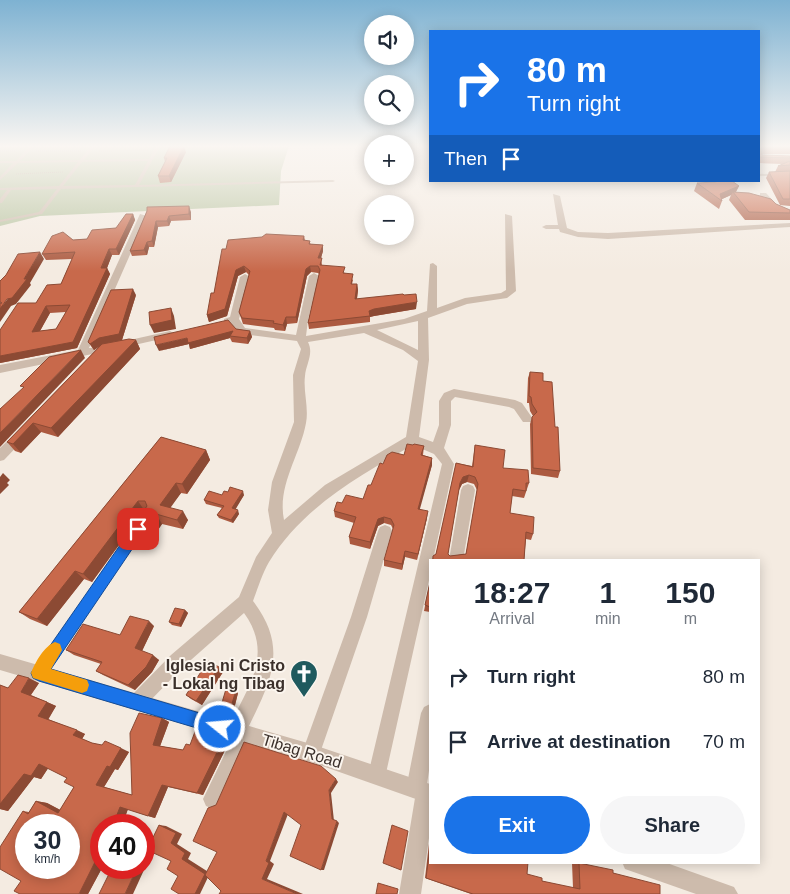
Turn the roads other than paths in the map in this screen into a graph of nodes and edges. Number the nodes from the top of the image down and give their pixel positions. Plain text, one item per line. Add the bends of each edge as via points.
1 (60, 187) edge
2 (42, 188) edge
3 (0, 189) edge
4 (10, 189) junction
5 (763, 195) edge
6 (556, 196) dead end
7 (0, 202) edge
8 (143, 216) edge
9 (508, 216) dead end
10 (790, 216) edge
11 (0, 221) edge
12 (790, 225) edge
13 (546, 227) dead end
14 (562, 227) junction
15 (433, 266) dead end
16 (314, 276) dead end
17 (245, 277) dead end
18 (428, 314) junction
19 (234, 319) junction
20 (214, 326) edge
21 (367, 330) junction
22 (186, 331) edge
23 (301, 338) junction
24 (103, 350) junction
25 (82, 353) junction
26 (424, 360) junction
27 (90, 364) edge
28 (0, 369) edge
29 (527, 419) dead end
30 (28, 428) edge
31 (412, 440) junction
32 (437, 448) junction
33 (0, 456) edge
34 (468, 490) dead end
35 (148, 514) edge
36 (384, 531) dead end
37 (280, 536) junction
38 (456, 559) edge
39 (245, 602) junction
40 (0, 662) edge
41 (39, 673) junction
42 (137, 702) junction
43 (429, 726) edge
44 (240, 732) junction
45 (311, 753) junction
46 (377, 775) junction
47 (424, 792) edge
48 (213, 799) dead end
49 (638, 864) edge
50 (410, 894) edge
51 (726, 894) edge

1 - 11 lane via 40,213
2 - 4 lane
3 - 4 lane
4 - 7 lane
5 - 10 street via 775,208
6 - 14 street
8 - 25 street
9 - 18 street via 509,294 465,301
12 - 14 street via 608,236 566,232
13 - 14 street
15 - 18 street
16 - 23 street
17 - 19 street
18 - 21 street
18 - 26 street
19 - 20 street
19 - 23 street via 242,331
21 - 23 street
21 - 26 street via 407,348
22 - 24 street
23 - 37 street via 306,349 299,375 300,422 279,482 275,510
24 - 25 street
24 - 27 street
25 - 28 street
26 - 31 street
29 - 32 street via 518,406 511,403 454,393 445,401 444,425
30 - 33 street
31 - 32 street
31 - 37 street via 345,477 312,501
32 - 46 street via 446,456 448,464
34 - 38 street
35 - 41 lane
36 - 45 street via 359,617
37 - 39 street via 264,557
39 - 42 street
39 - 44 street via 261,626 267,648 264,671
40 - 41 street, Tibag Road
41 - 42 street, Tibag Road
42 - 44 street, Tibag Road
43 - 47 street
44 - 45 street, Tibag Road
44 - 48 street
45 - 46 street, Tibag Road
46 - 47 street, Tibag Road
47 - 50 street
49 - 51 street

